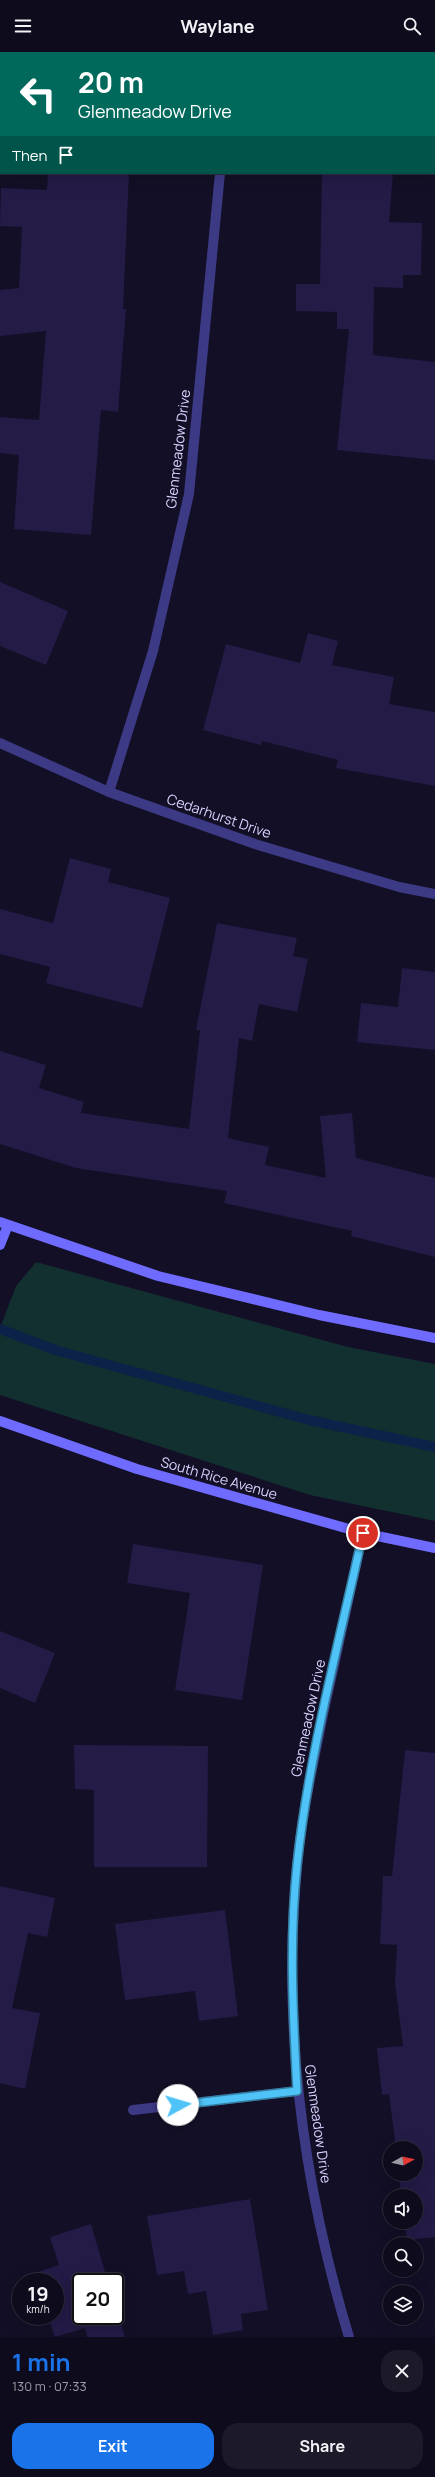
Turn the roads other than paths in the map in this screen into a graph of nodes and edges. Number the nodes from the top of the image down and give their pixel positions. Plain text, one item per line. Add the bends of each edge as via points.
1 (220, 174) edge
2 (0, 743) edge
3 (109, 792) junction
4 (435, 894) edge
5 (4, 1224) edge
6 (0, 1245) edge
7 (435, 1338) edge
8 (0, 1420) edge
9 (363, 1533) junction
10 (435, 1548) edge
11 (297, 2091) junction
12 (133, 2110) dead end
13 (349, 2337) edge

1 - 3 street, Glenmeadow Drive via 189,494 153,651
2 - 3 street, Cedarhurst Drive
3 - 4 street, Cedarhurst Drive via 255,844 399,887
5 - 6 street
5 - 7 street via 158,1276 319,1315
8 - 9 street, South Rice Avenue via 137,1469
9 - 10 street, South Rice Avenue
9 - 11 street, Glenmeadow Drive via 308,1787 297,1866 292,1937 292,1987
11 - 12 street
11 - 13 street, Glenmeadow Drive via 324,2245

